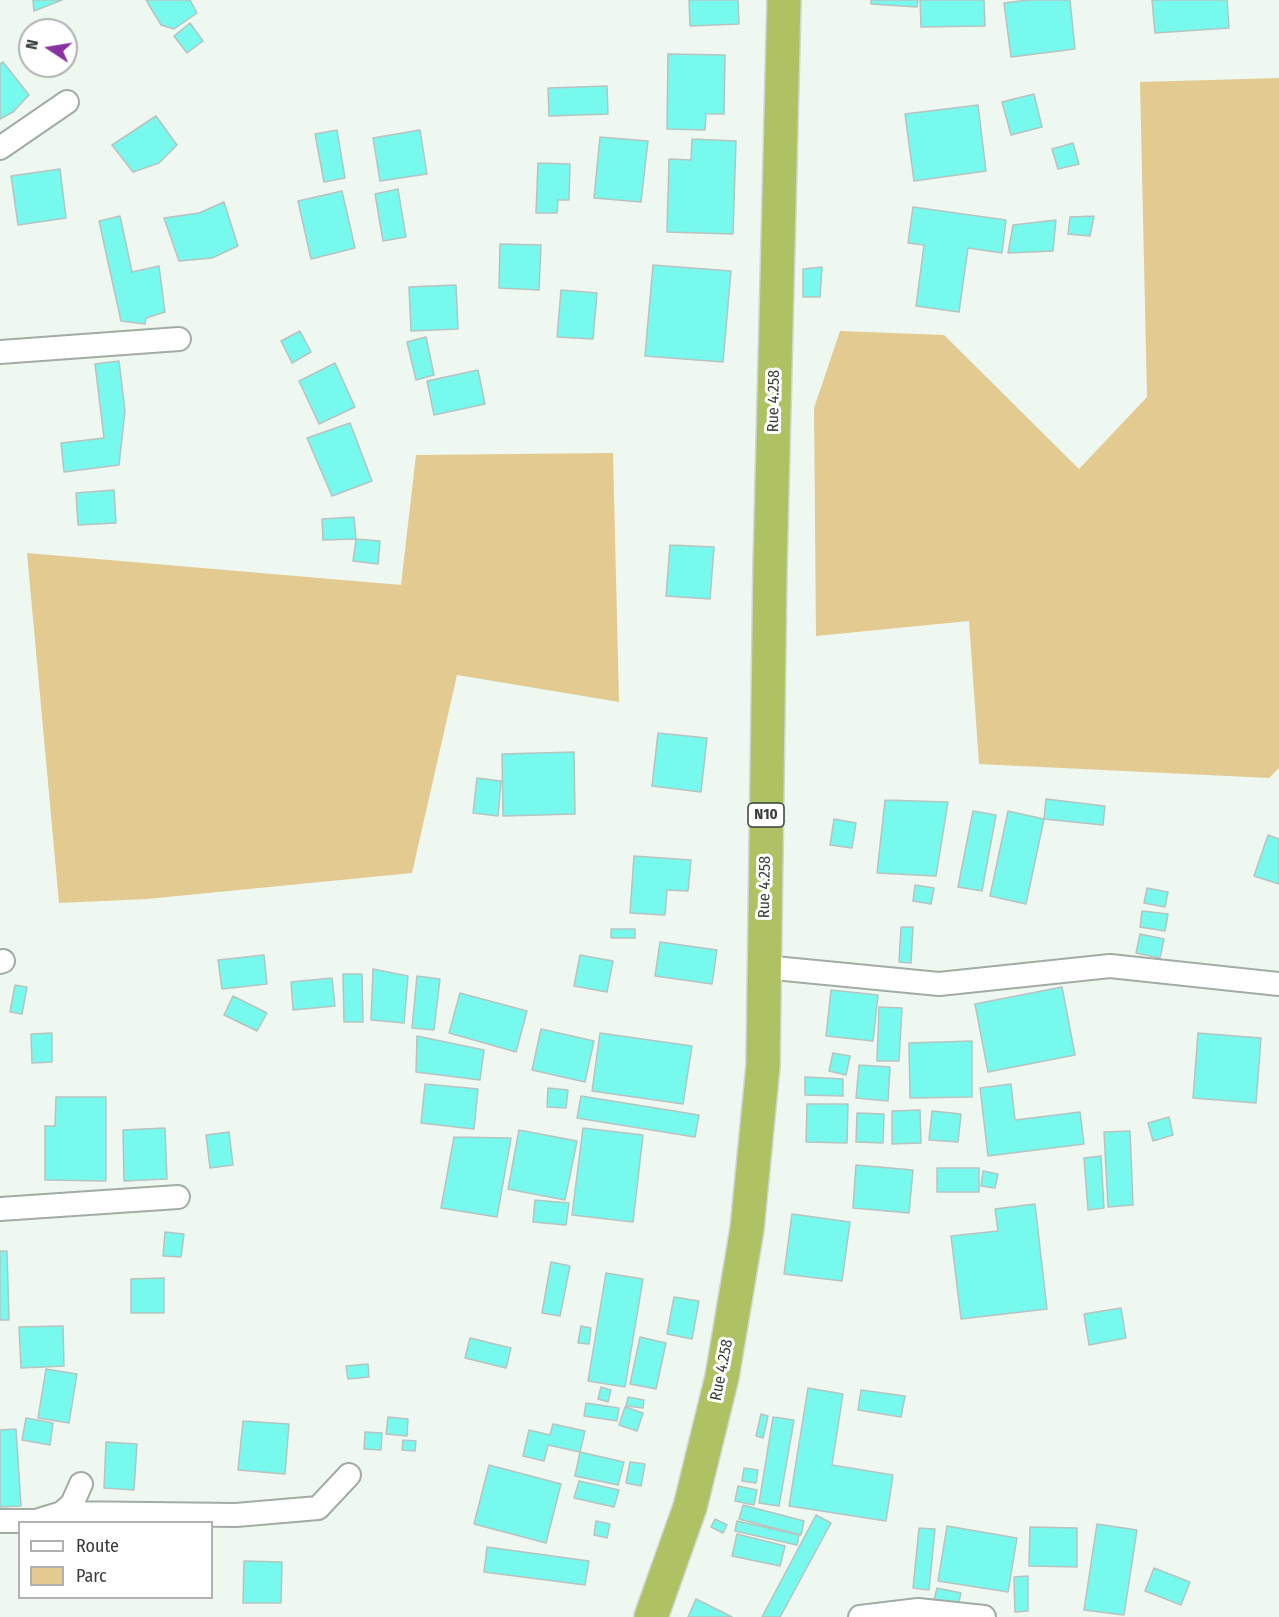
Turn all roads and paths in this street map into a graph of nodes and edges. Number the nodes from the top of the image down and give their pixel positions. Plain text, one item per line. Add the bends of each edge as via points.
1 (784, 0) edge
2 (67, 102) dead end
3 (0, 148) edge
4 (179, 339) dead end
5 (0, 352) edge
6 (764, 967) junction
7 (1279, 984) edge
8 (178, 1197) dead end
9 (0, 1209) edge
10 (349, 1475) dead end
11 (81, 1484) dead end
12 (62, 1513) junction
13 (0, 1521) edge
14 (651, 1617) edge
15 (860, 1617) edge
16 (984, 1617) edge

1 - 6 highway, Rue 4.258 / N10
2 - 3 street
4 - 5 street
6 - 7 street via 939,984 1110,966
6 - 14 highway, Rue 4.258 / N10 via 763,1066 747,1229 722,1377 690,1507
8 - 9 street
10 - 12 street via 318,1508 236,1515
11 - 12 street via 72,1504
12 - 13 street via 36,1521
15 - 16 street via 918,1610

